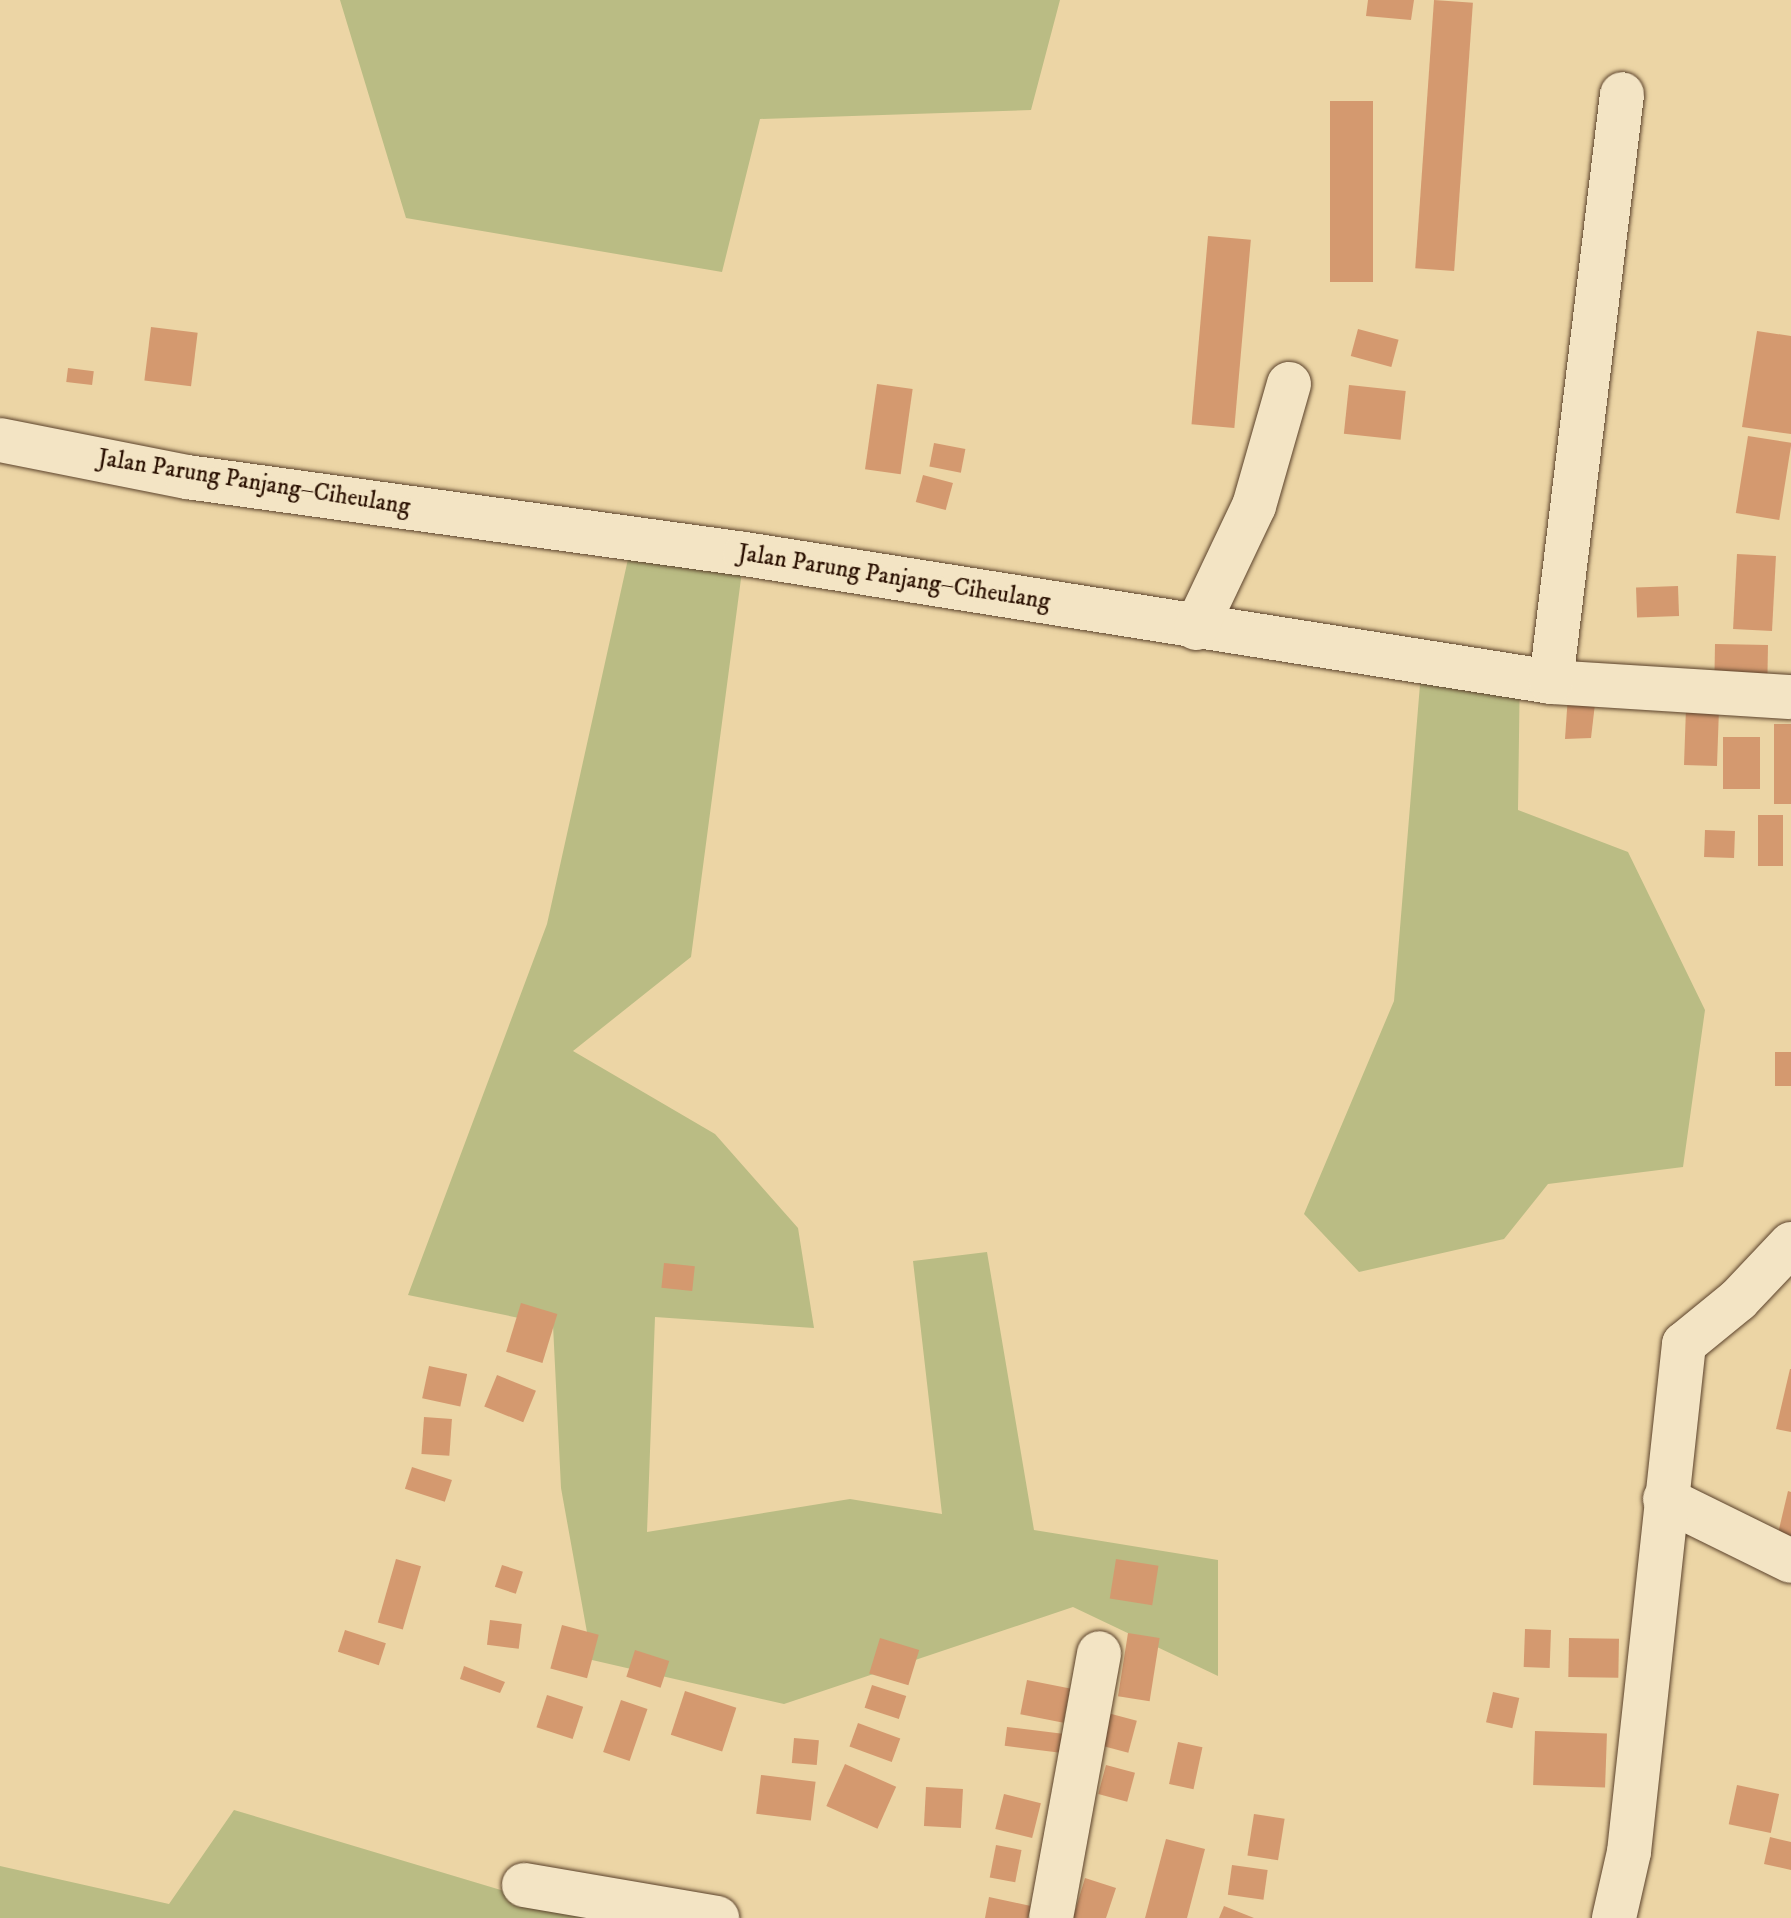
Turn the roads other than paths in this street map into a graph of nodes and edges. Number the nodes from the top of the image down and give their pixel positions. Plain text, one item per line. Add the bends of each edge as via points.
1 (1622, 94) dead end
2 (1289, 384) dead end
3 (0, 440) edge
4 (1196, 628) junction
5 (1551, 682) junction
6 (1791, 697) edge
7 (1791, 1244) edge
8 (1665, 1499) junction
9 (1791, 1561) edge
10 (1099, 1653) dead end
11 (524, 1885) dead end
12 (717, 1918) edge
13 (1051, 1918) edge
14 (1614, 1918) edge

1 - 5 street
2 - 4 street via 1254,506
3 - 4 street, Jalan Parung Panjang–Ciheulang via 187,477 745,554
4 - 5 street, Jalan Parung Panjang–Ciheulang
5 - 6 street, Jalan Parung Panjang–Ciheulang
7 - 8 street via 1738,1300 1684,1344
8 - 9 street
8 - 14 street via 1629,1852
10 - 13 street
11 - 12 street

